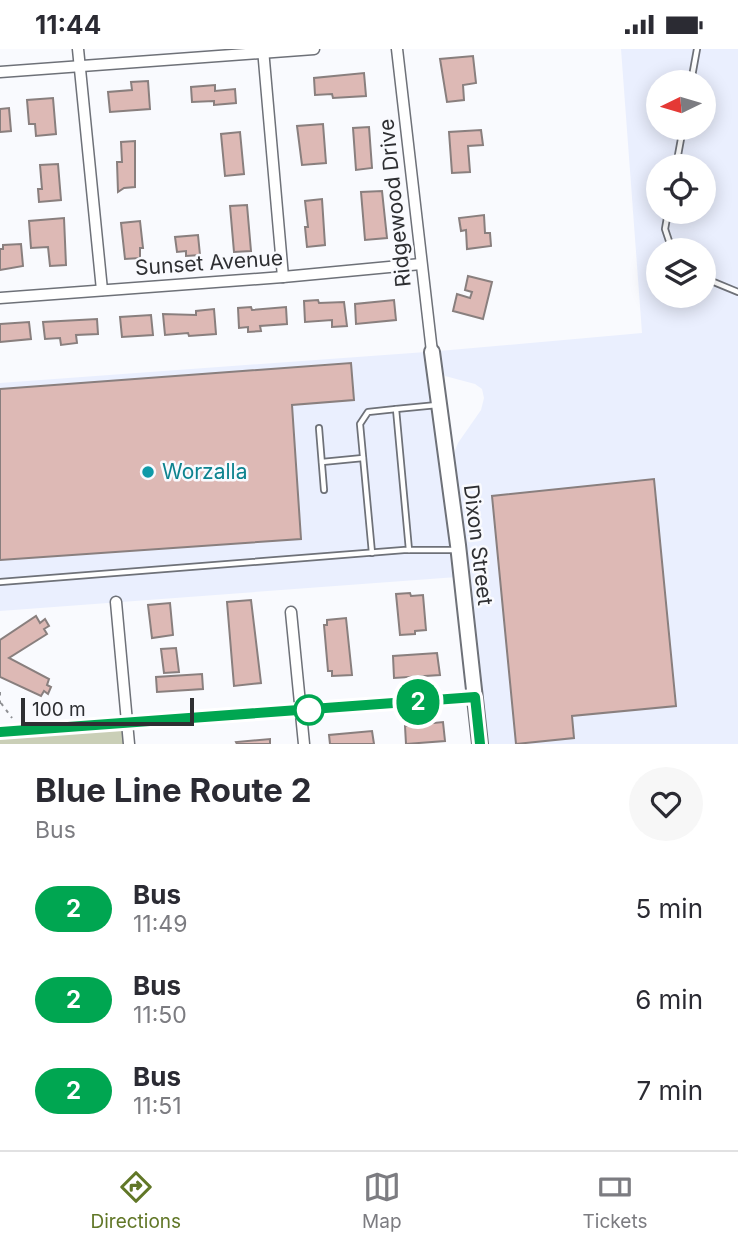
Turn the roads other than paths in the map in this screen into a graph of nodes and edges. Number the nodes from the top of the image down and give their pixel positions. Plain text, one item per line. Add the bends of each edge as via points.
1 (78, 49) edge
2 (314, 49) edge
3 (397, 49) edge
4 (697, 49) edge
5 (263, 51) edge
6 (80, 66) junction
7 (693, 70) edge
8 (0, 72) edge
9 (421, 264) junction
10 (283, 277) junction
11 (716, 283) edge
12 (102, 290) junction
13 (738, 292) edge
14 (0, 298) edge
15 (432, 352) joint
16 (438, 405) junction
17 (396, 409) junction
18 (319, 428) dead end
19 (363, 458) junction
20 (322, 462) junction
21 (324, 490) dead end
22 (409, 550) junction
23 (458, 550) junction
24 (372, 553) junction
25 (0, 582) edge
26 (116, 602) dead end
27 (291, 612) dead end
28 (475, 697) junction
29 (301, 711) junction
30 (127, 723) junction
31 (0, 732) edge
32 (129, 744) edge
33 (304, 744) edge
34 (480, 744) edge

1 - 6 street
2 - 5 street
3 - 9 street, Ridgewood Drive
4 - 7 lane
5 - 6 street
5 - 10 street
6 - 8 street
6 - 12 street
9 - 10 street, Sunset Avenue
9 - 15 street, Ridgewood Drive
10 - 12 street, Sunset Avenue
11 - 13 lane
12 - 14 street, Sunset Avenue
15 - 16 street, Dixon Street
16 - 17 lane
16 - 23 street, Dixon Street
17 - 19 lane via 368,412 363,418
17 - 22 lane
18 - 20 lane
19 - 20 lane
19 - 24 lane
20 - 21 lane
22 - 23 lane
22 - 24 lane
23 - 28 street, Dixon Street
24 - 25 lane
26 - 30 street
27 - 29 street
28 - 29 street
28 - 34 street, Dixon Street
29 - 30 street
29 - 33 street
30 - 31 street
30 - 32 street

